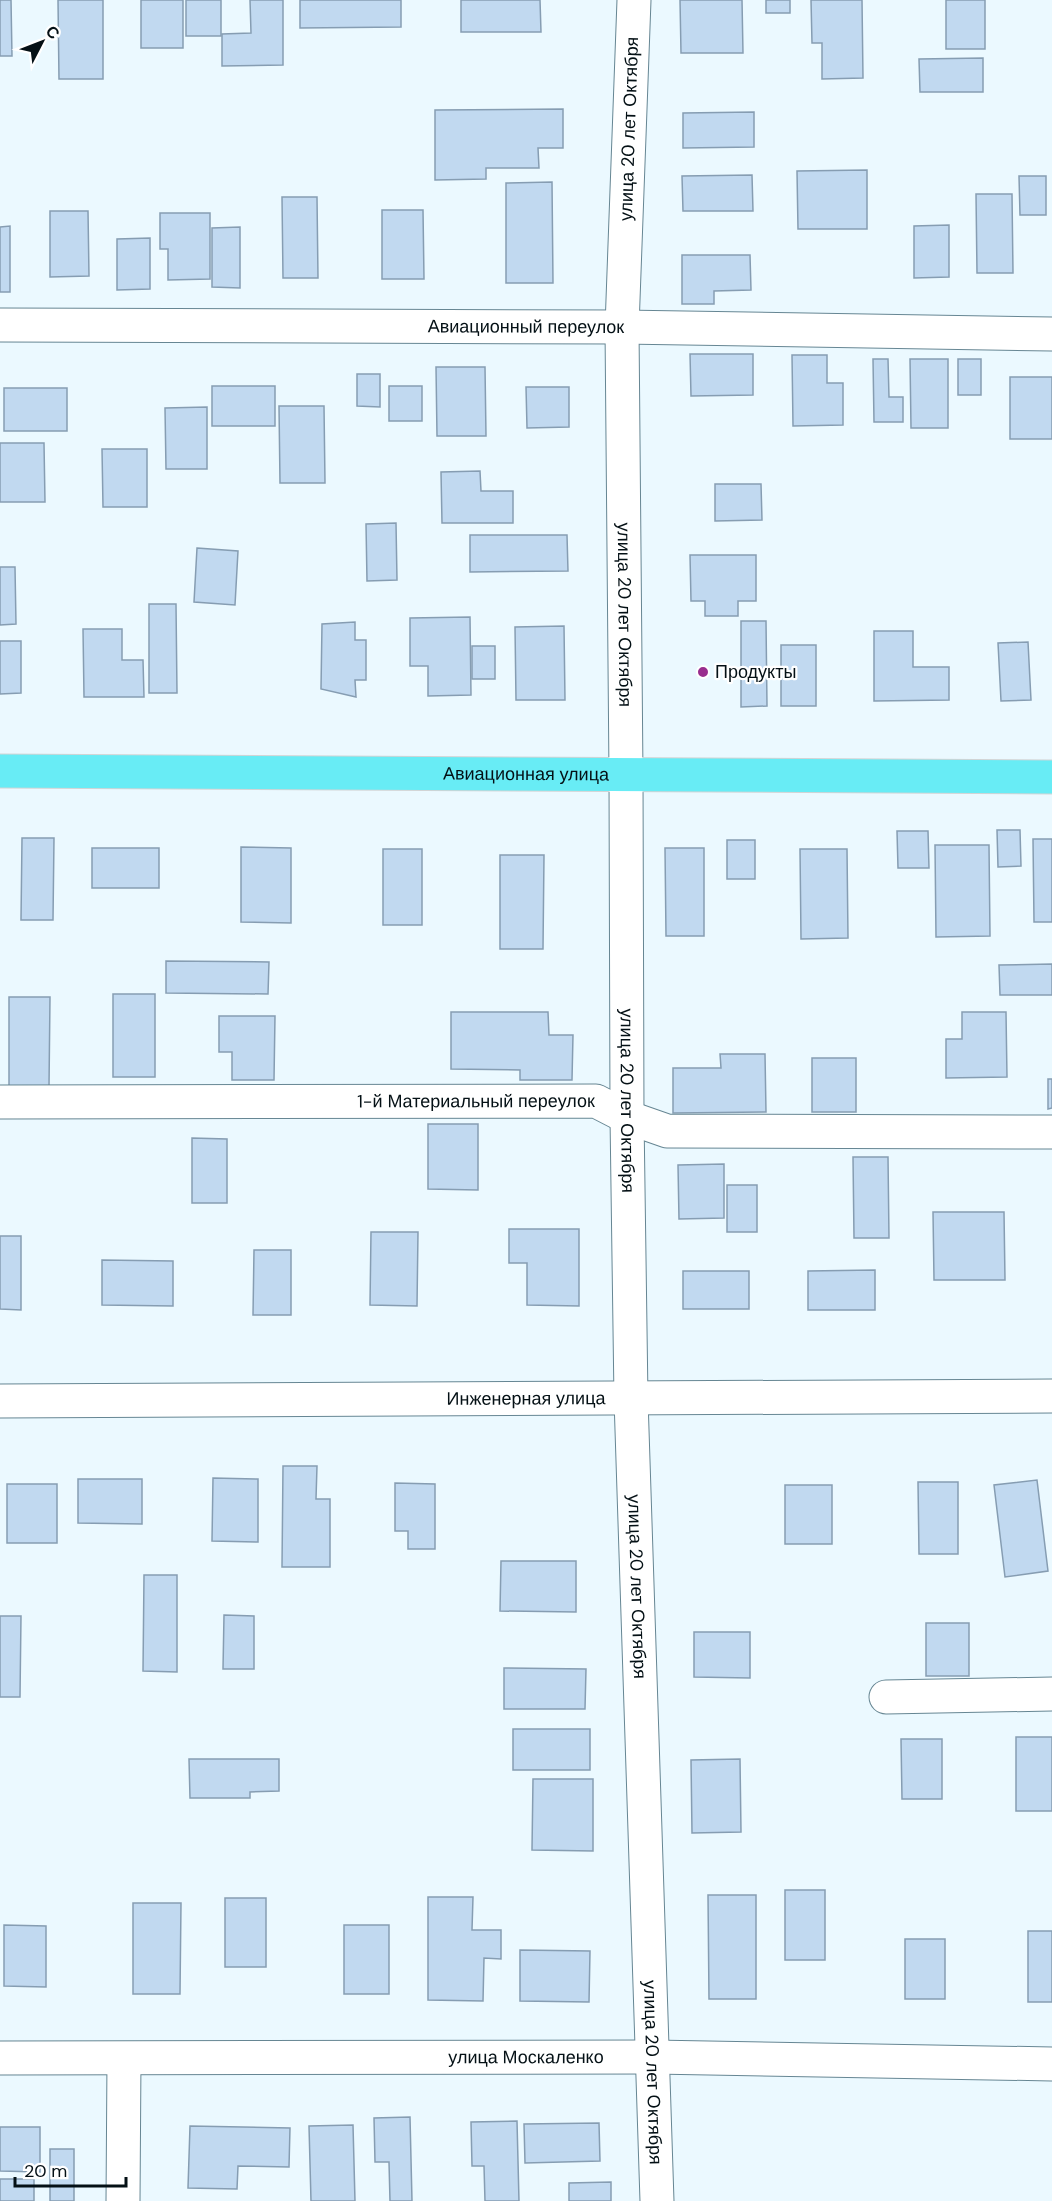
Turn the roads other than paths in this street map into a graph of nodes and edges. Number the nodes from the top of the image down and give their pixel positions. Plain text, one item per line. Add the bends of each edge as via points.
1 (634, 0) edge
2 (0, 325) edge
3 (622, 327) junction
4 (1052, 334) edge
5 (0, 771) edge
6 (627, 775) junction
7 (1052, 777) edge
8 (0, 1102) edge
9 (627, 1117) junction
10 (1052, 1132) edge
11 (1052, 1396) edge
12 (631, 1399) junction
13 (0, 1401) edge
14 (1052, 1694) edge
15 (886, 1697) dead end
16 (653, 2057) junction
17 (0, 2058) edge
18 (124, 2059) junction
19 (1052, 2064) edge
20 (123, 2201) edge
21 (657, 2201) edge

1 - 3 street, улица 20 лет Октября
2 - 3 street, Авиационный переулок
3 - 4 street, Авиационный переулок
3 - 6 street, улица 20 лет Октября
5 - 6 main road, Авиационная улица
6 - 7 main road, Авиационная улица
6 - 9 street, улица 20 лет Октября
8 - 9 street, 1-й Материальный переулок via 596,1101
9 - 10 street, 1-й Материальный переулок via 667,1131
9 - 12 street, улица 20 лет Октября
11 - 12 street, Инженерная улица
12 - 13 street, Инженерная улица
12 - 16 street, улица 20 лет Октября
14 - 15 street
16 - 18 street, улица Москаленко
16 - 19 street, улица Москаленко
16 - 21 street, улица 20 лет Октября
17 - 18 street, улица Москаленко
18 - 20 street

